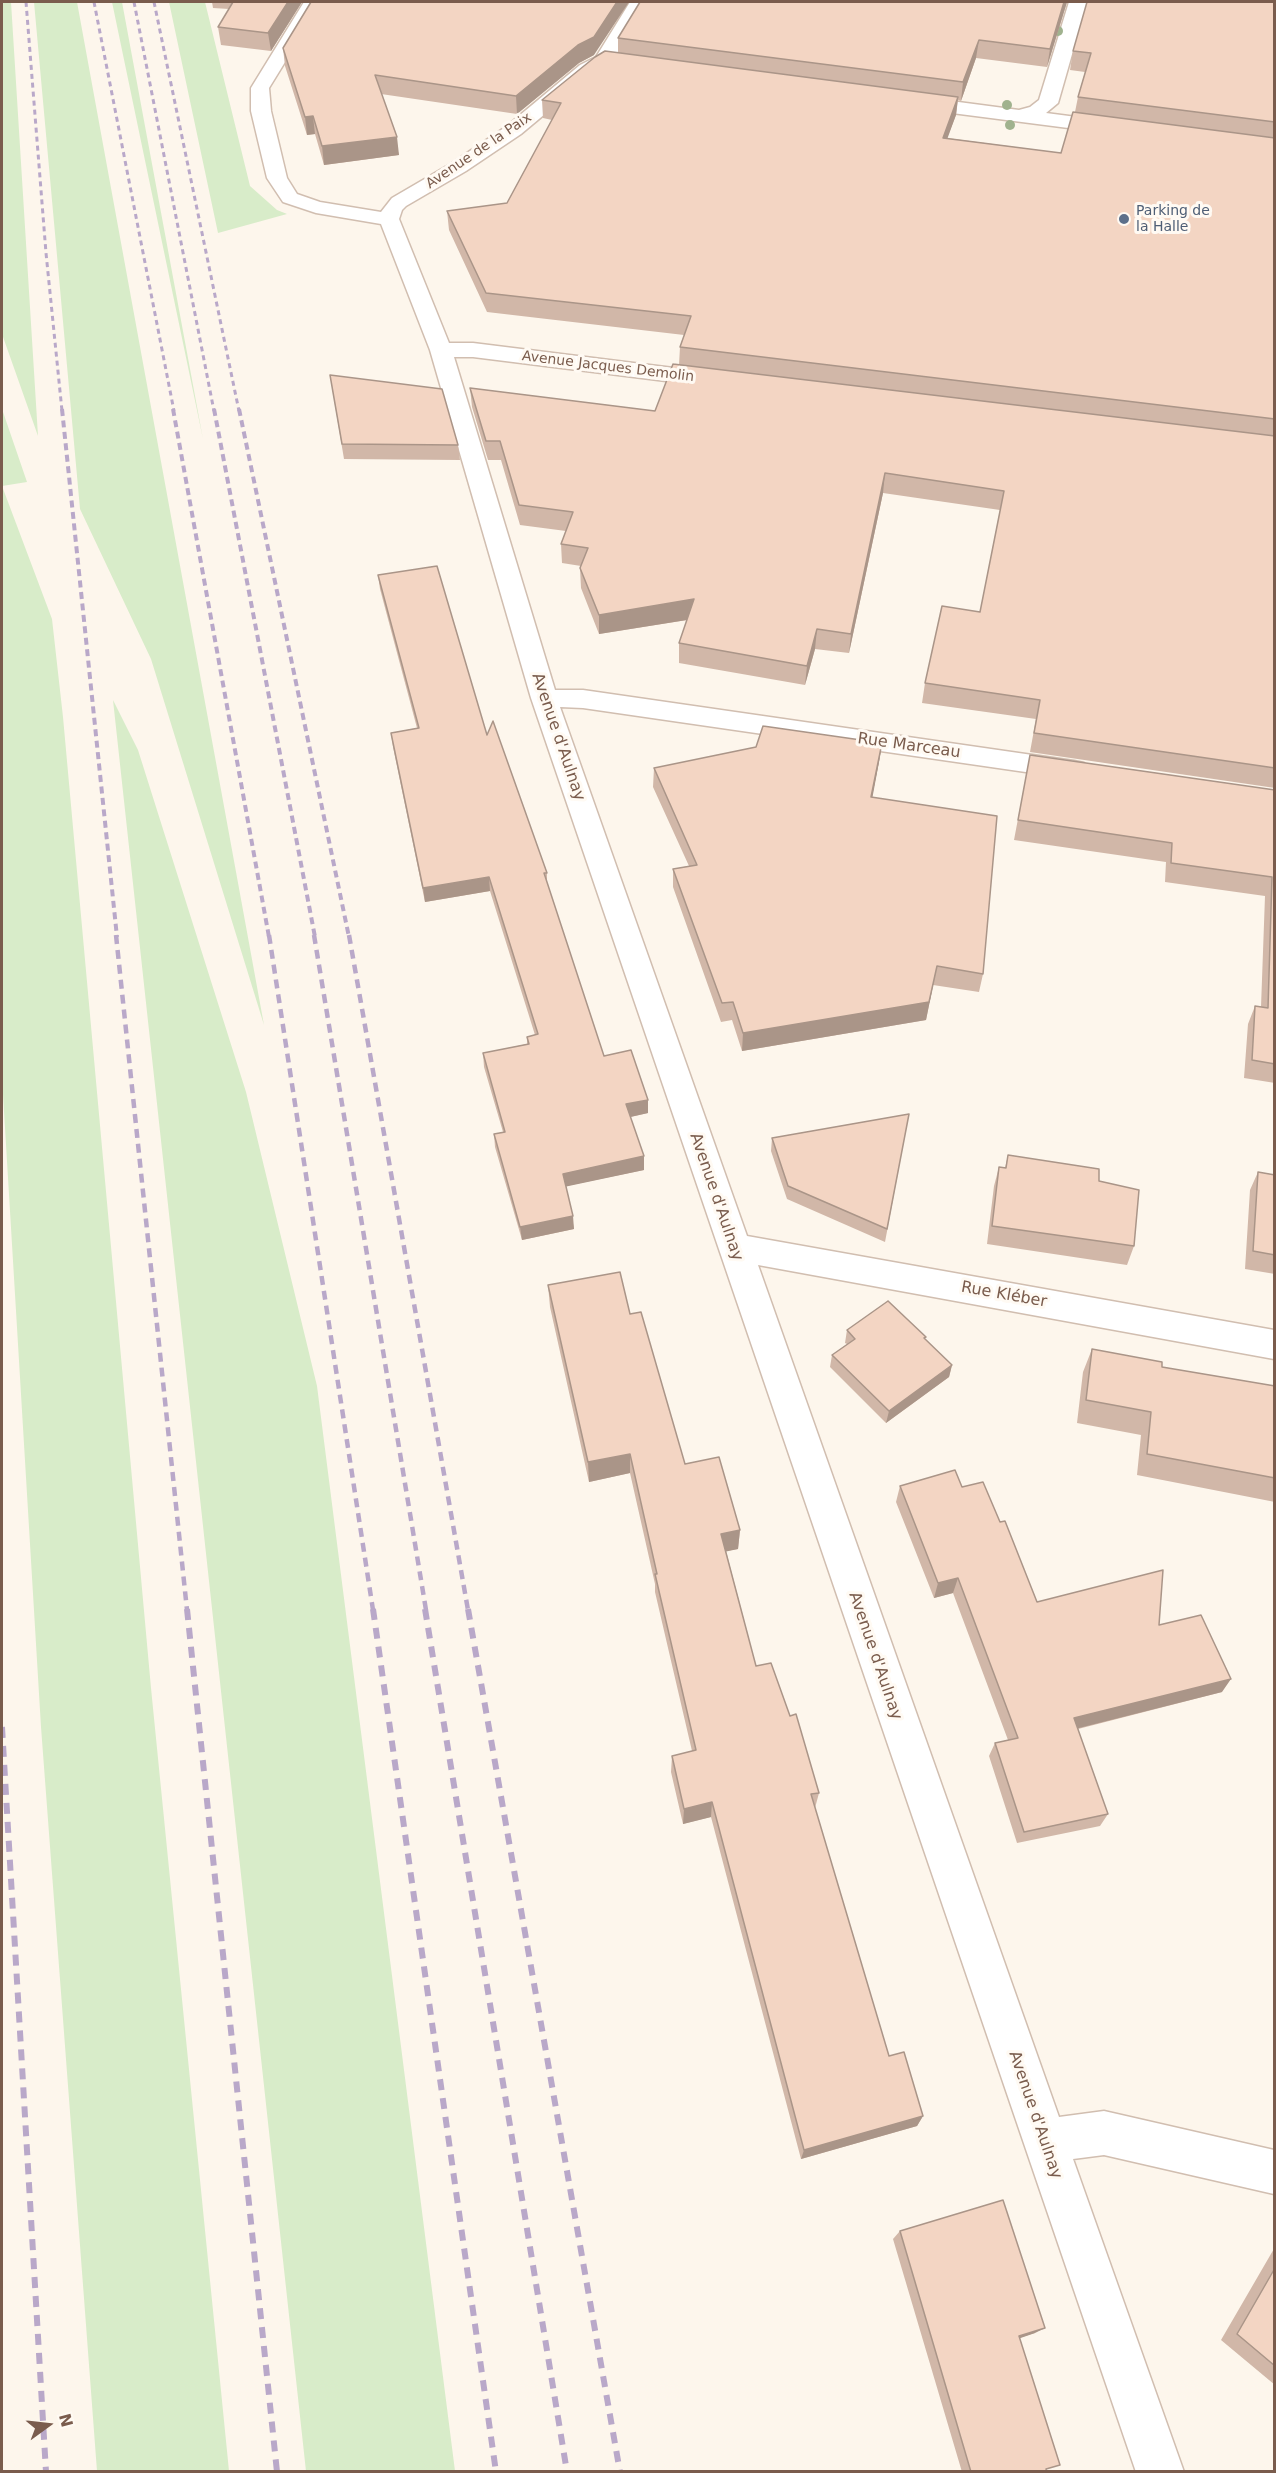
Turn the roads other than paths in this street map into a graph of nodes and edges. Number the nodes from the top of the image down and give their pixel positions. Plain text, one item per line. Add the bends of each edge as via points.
1 (313, 2) edge
2 (639, 2) edge
3 (1078, 2) edge
4 (603, 60) junction
5 (623, 65) edge
6 (897, 100) edge
7 (1017, 116) junction
8 (1137, 131) edge
9 (388, 219) junction
10 (441, 350) junction
11 (732, 382) edge
12 (544, 698) junction
13 (1099, 774) edge
14 (733, 1247) junction
15 (1275, 1344) edge
16 (1044, 2141) junction
17 (1275, 2172) edge
18 (1160, 2472) edge

1 - 9 street via 260,88 261,111 277,178 290,198 316,207
2 - 4 street, Avenue de la Paix
3 - 7 street via 1048,103 1037,111
4 - 5 street
4 - 9 street, Avenue de la Paix via 514,130 399,202
6 - 7 street
7 - 8 street
9 - 10 street, Avenue d'Aulnay
10 - 11 street, Avenue Jacques Demolin via 473,350
10 - 12 street, Avenue d'Aulnay
12 - 13 street, Rue Marceau via 583,699
12 - 14 street, Avenue d'Aulnay
14 - 15 street, Rue Kléber
14 - 16 street, Avenue d'Aulnay
16 - 17 street via 1104,2133
16 - 18 street, Avenue d'Aulnay

